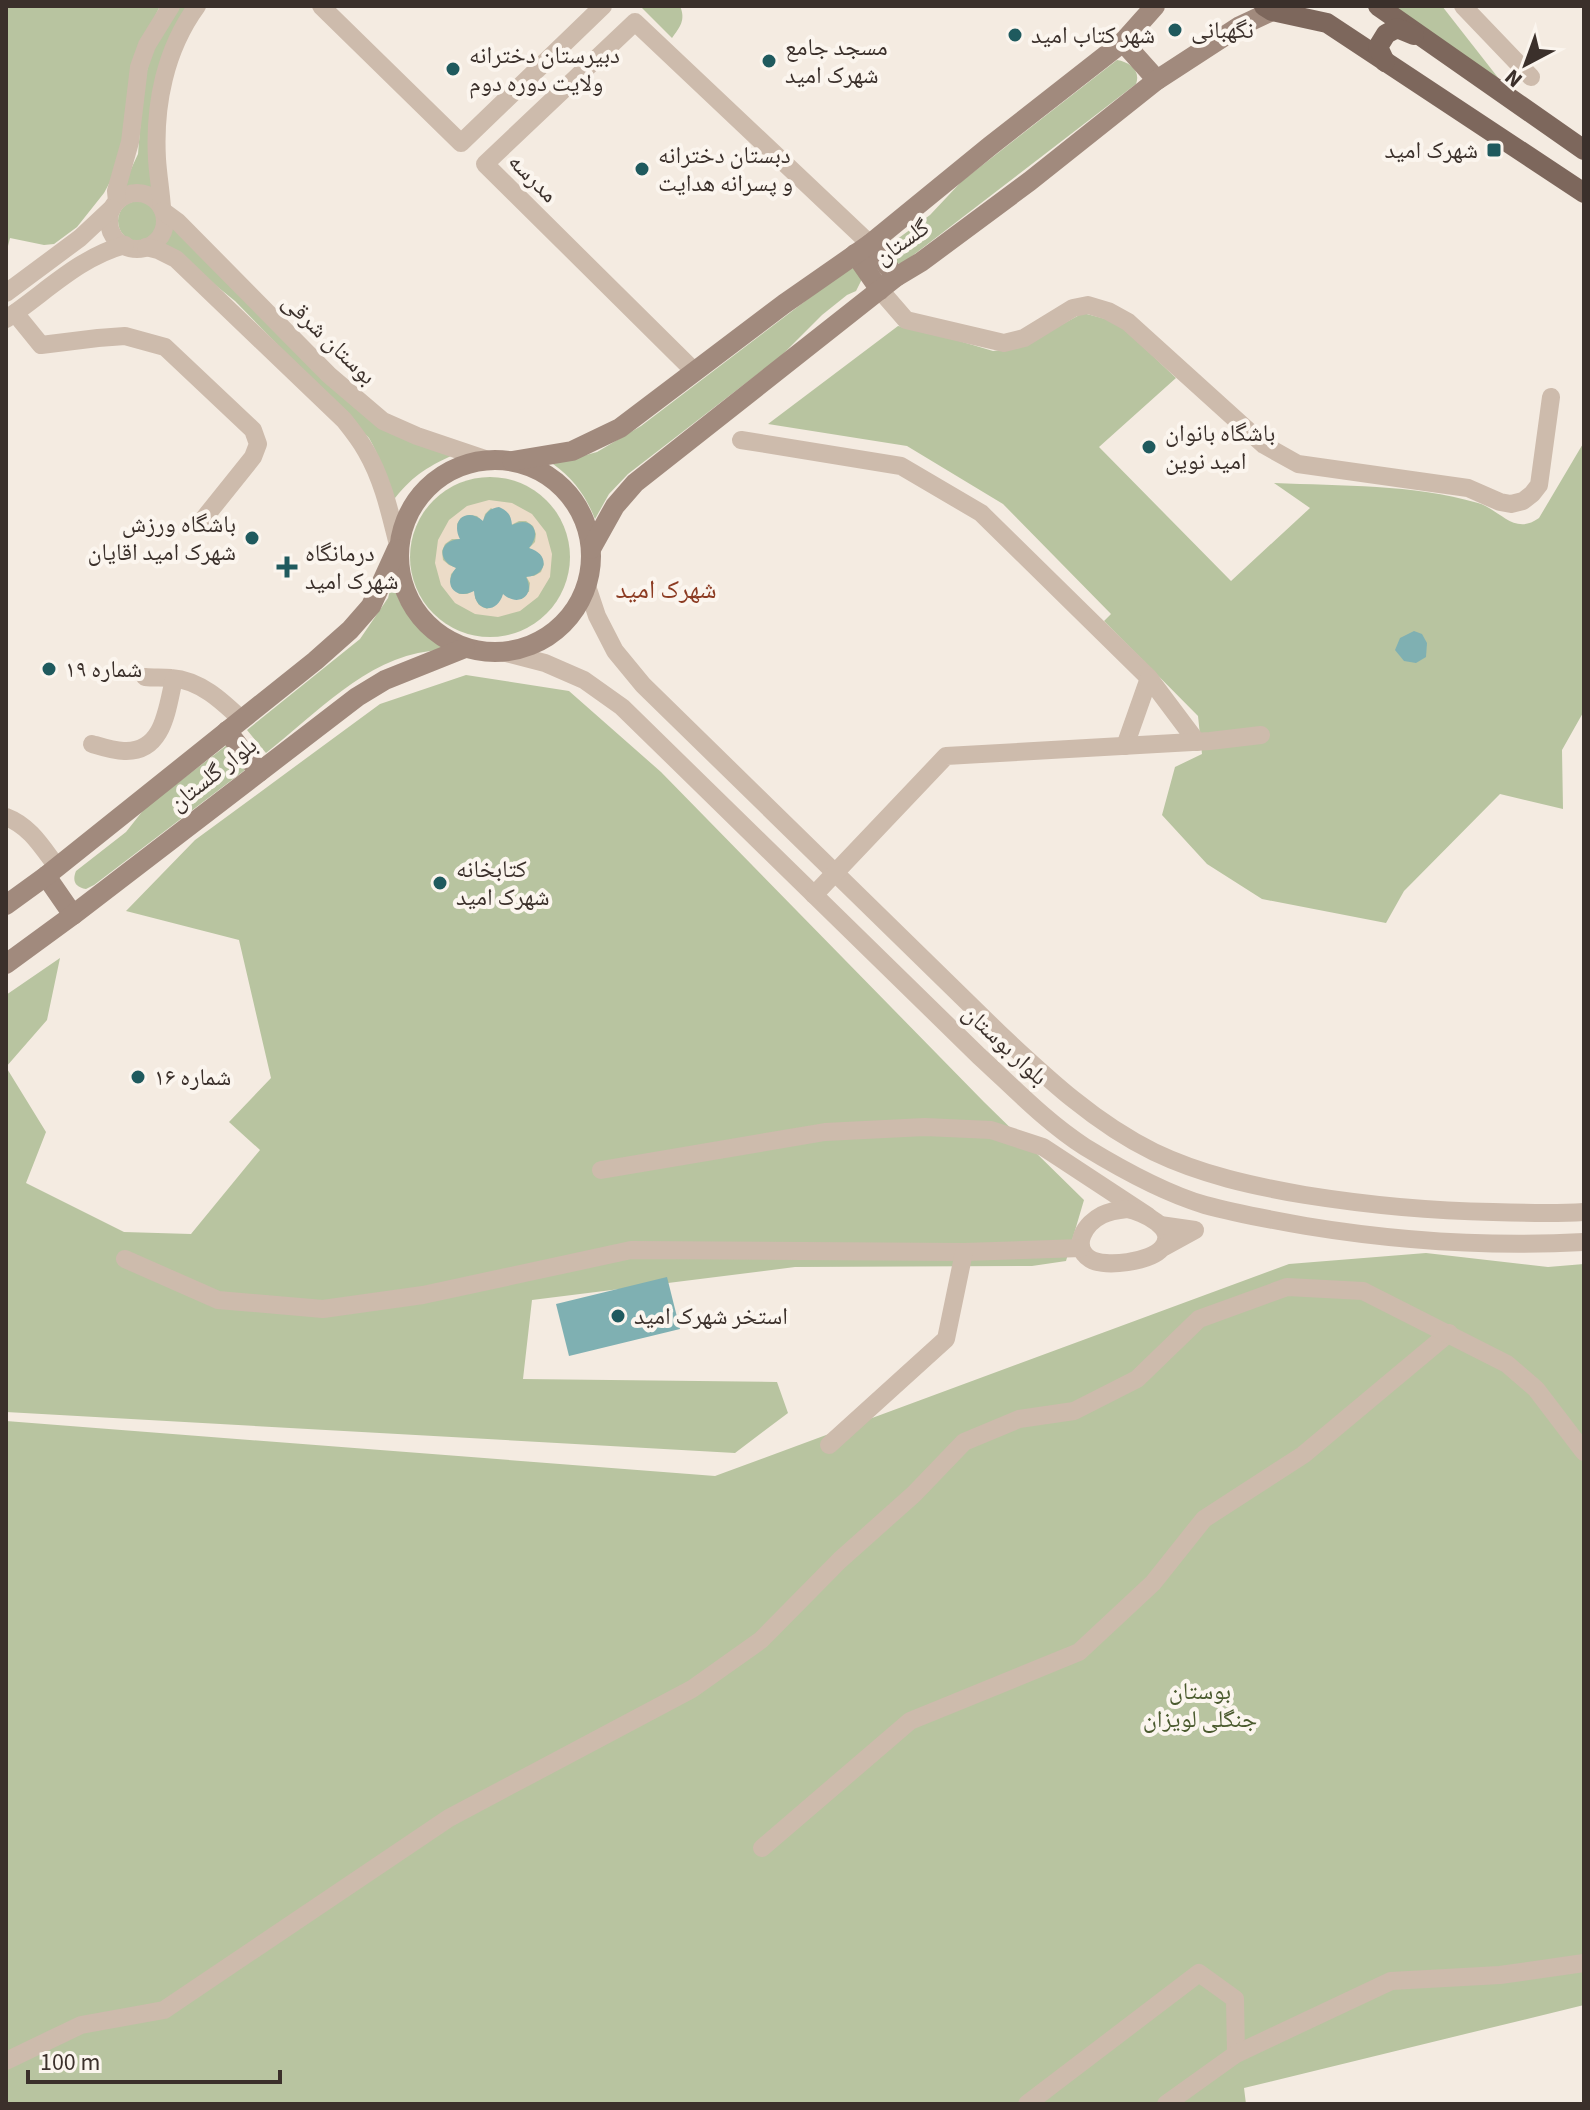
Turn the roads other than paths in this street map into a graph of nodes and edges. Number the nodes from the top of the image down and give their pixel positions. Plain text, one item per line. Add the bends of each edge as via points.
1 (171, 6) edge
2 (197, 6) edge
3 (321, 6) edge
4 (603, 6) edge
5 (1155, 6) edge
6 (1313, 6) edge
7 (1378, 6) edge
8 (1463, 6) edge
9 (1275, 10) edge
10 (1422, 37) junction
11 (1123, 42) junction
12 (1385, 62) junction
13 (1531, 77) dead end
14 (1157, 80) junction
15 (1584, 150) edge
16 (1584, 193) edge
17 (115, 205) junction
18 (162, 210) junction
19 (125, 245) junction
20 (146, 247) junction
21 (862, 249) junction
22 (888, 283) junction
23 (6, 293) edge
24 (11, 316) edge
25 (695, 372) junction
26 (1551, 397) dead end
27 (741, 440) dead end
28 (488, 460) junction
29 (512, 461) junction
30 (197, 527) dead end
31 (398, 545) junction
32 (591, 549) junction
33 (587, 586) junction
34 (465, 648) junction
35 (502, 652) junction
36 (147, 672) dead end
37 (171, 678) junction
38 (1149, 678) junction
39 (234, 726) junction
40 (1261, 735) dead end
41 (1197, 742) junction
42 (92, 744) dead end
43 (1125, 746) junction
44 (259, 772) junction
45 (6, 817) edge
46 (52, 872) junction
47 (835, 873) junction
48 (814, 895) junction
49 (6, 905) edge
50 (73, 915) junction
51 (6, 964) edge
52 (1049, 1080) junction
53 (1029, 1103) junction
54 (601, 1170) dead end
55 (1212, 1176) junction
56 (1091, 1178) junction
57 (1203, 1204) junction
58 (1584, 1212) edge
59 (1105, 1213) junction
60 (1560, 1213) junction
61 (1154, 1220) junction
62 (1195, 1230) junction
63 (1575, 1243) edge
64 (1164, 1247) junction
65 (1081, 1248) junction
66 (964, 1252) junction
67 (125, 1259) dead end
68 (1449, 1333) junction
69 (829, 1445) dead end
70 (1584, 1452) edge
71 (762, 1848) dead end
72 (1584, 1963) edge
73 (1236, 2054) junction
74 (6, 2061) edge
75 (1027, 2104) edge
76 (1166, 2104) edge

1 - 17 street via 139,67
2 - 18 street via 176,41 158,112
3 - 4 street via 461,143
5 - 11 main road, گلستان
6 - 9 main road
7 - 10 main road
8 - 13 street
9 - 12 main road via 1327,23
9 - 14 main road, گلستان via 1240,26
10 - 12 main road via 1397,28 1386,34 1378,47
10 - 15 main road
11 - 14 main road
11 - 21 main road, گلستان
12 - 16 main road
14 - 22 main road, گلستان via 1030,181
17 - 18 street via 124,196 141,193
17 - 19 street via 111,229
17 - 23 street
18 - 20 street via 162,233
18 - 28 street, بوستان شرقی via 359,403 383,421
19 - 20 street
19 - 24 street via 77,267
20 - 31 street, بوستان شرقی via 176,259 344,420 373,464
21 - 22 main road
21 - 25 main road, گلستان
21 - 25 street, مدرسه via 635,22 485,164
22 - 26 street via 906,320 1004,343 1024,338 1073,308 1088,305 1108,311 1128,322 1264,445 1298,464 1468,488 1511,504 1523,501 1539,485
22 - 32 main road, گلستان via 635,483
24 - 30 street via 41,345 125,336 165,347 253,430 258,444 253,457
25 - 29 main road, گلستان via 620,428 572,451
27 - 38 street via 901,466 915,474 981,513
28 - 29 main road
28 - 31 main road via 435,480 411,508
29 - 32 main road via 542,472 571,497 588,530
31 - 34 main road via 402,581 419,615 440,635
31 - 39 main road, بلوار گلستان via 371,606 350,630
32 - 33 main road
33 - 35 main road via 555,632
33 - 47 street, بلوار بوستان via 615,651 643,685
34 - 35 main road
34 - 44 main road, بلوار گلستان via 385,680
35 - 48 street, بلوار بوستان via 584,680 622,707
36 - 37 street via 162,680
37 - 39 street via 211,693
37 - 42 street via 158,736 133,751
38 - 41 street
38 - 43 street
39 - 44 main road
39 - 46 main road, بلوار گلستان
40 - 41 street
41 - 43 street
43 - 47 street via 946,756
44 - 50 main road, بلوار گلستان
45 - 46 street via 30,831
46 - 49 main road, بلوار گلستان
46 - 50 main road
47 - 48 street
47 - 52 street, بلوار بوستان
48 - 53 street, بلوار بوستان
50 - 51 main road, بلوار گلستان
52 - 53 street
52 - 55 street, بلوار بوستان via 1100,1121 1154,1152
53 - 57 street, بلوار بوستان via 1083,1145 1141,1179
54 - 56 street via 825,1132 925,1127 991,1130 1043,1147
55 - 57 street
55 - 60 street, بلوار بوستان via 1350,1203
56 - 59 street
56 - 61 street
57 - 62 street
57 - 63 street, بلوار بوستان via 1347,1232 1439,1241
58 - 60 street, بلوار بوستان
58 - 63 street
59 - 61 street via 1127,1209
59 - 65 street via 1084,1230
60 - 63 street
61 - 62 street
61 - 64 street via 1165,1231
62 - 64 street
64 - 65 street via 1119,1263 1095,1261
65 - 66 street
66 - 67 street via 631,1250 423,1295 323,1309 218,1300
66 - 69 street via 946,1339
68 - 70 street via 1507,1364 1536,1389
68 - 71 street via 1303,1455 1204,1519 1153,1583 1079,1652 910,1721
68 - 74 street via 1363,1291 1287,1287 1199,1319 1137,1379 1074,1411 1019,1419 964,1442 761,1640 692,1689 449,1818 164,2010 81,2025
72 - 73 street via 1500,1975 1391,1981
73 - 75 street via 1235,1999 1199,1973
73 - 76 street

